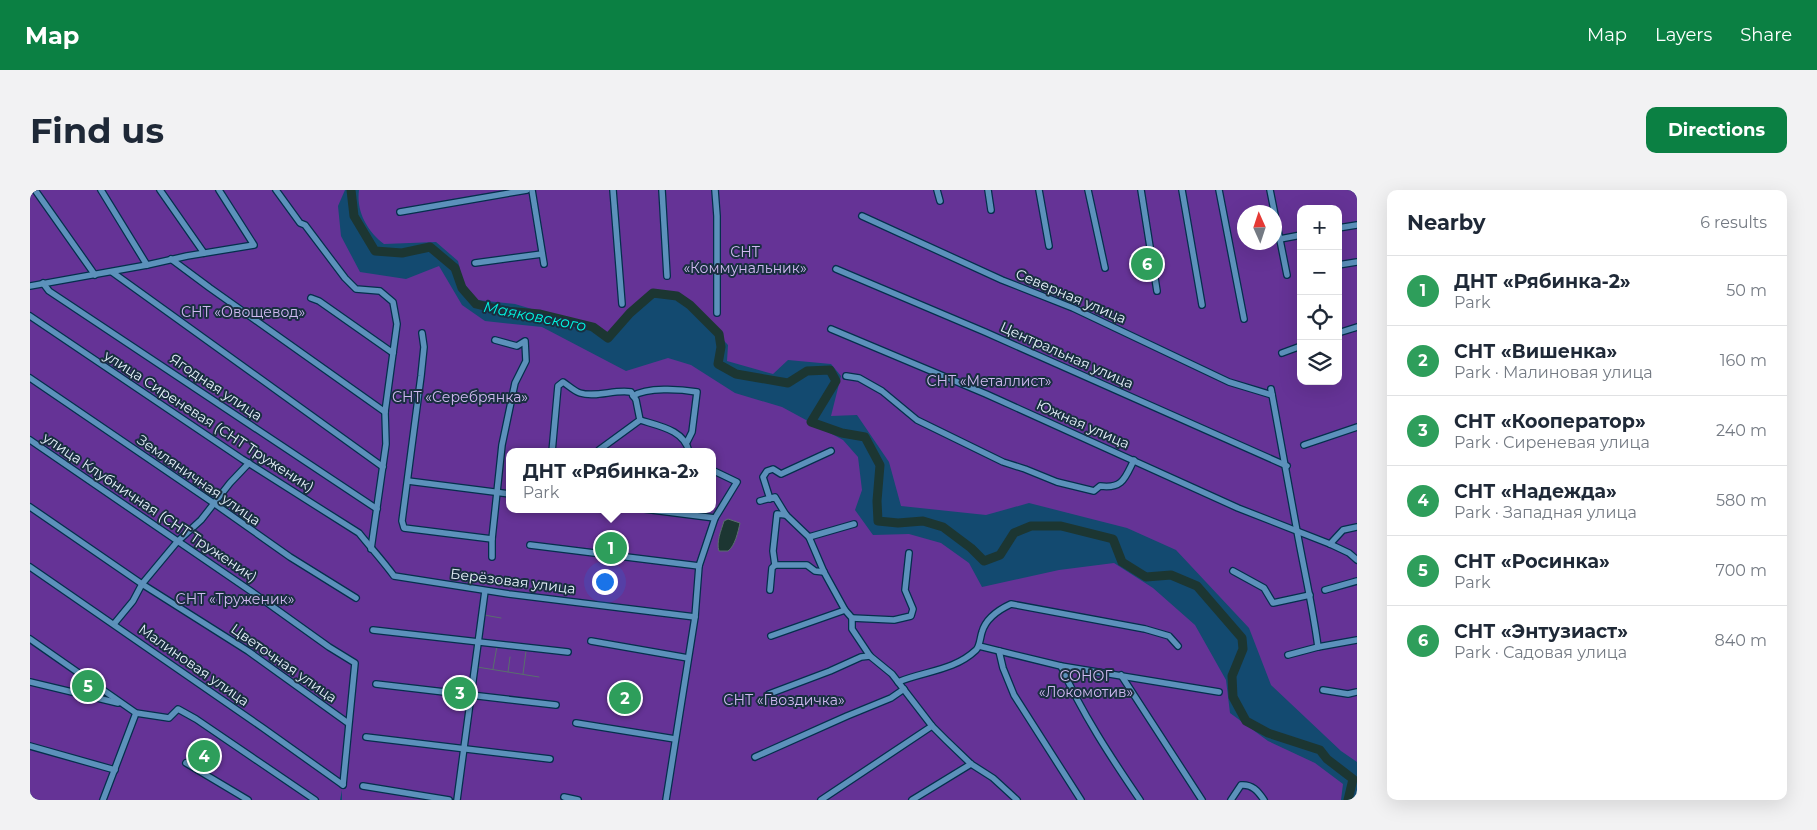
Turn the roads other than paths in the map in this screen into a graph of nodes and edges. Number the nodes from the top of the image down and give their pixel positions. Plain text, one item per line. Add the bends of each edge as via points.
1 (35, 190) edge
2 (101, 190) edge
3 (160, 190) edge
4 (219, 190) edge
5 (276, 190) edge
6 (527, 190) edge
7 (532, 190) edge
8 (613, 190) edge
9 (662, 190) edge
10 (715, 190) edge
11 (937, 190) edge
12 (988, 190) edge
13 (1039, 190) edge
14 (1088, 190) edge
15 (1141, 190) edge
16 (1182, 190) edge
17 (1219, 190) edge
18 (1270, 190) edge
19 (940, 201) dead end
20 (1273, 205) edge
21 (991, 210) dead end
22 (400, 212) dead end
23 (862, 216) dead end
24 (1357, 225) edge
25 (1342, 227) edge
26 (1297, 236) edge
27 (1282, 238) edge
28 (1049, 246) dead end
29 (1282, 249) edge
30 (204, 252) junction
31 (542, 254) junction
32 (172, 259) junction
33 (1357, 262) edge
34 (475, 263) dead end
35 (544, 264) dead end
36 (147, 265) junction
37 (1342, 265) edge
38 (1105, 268) dead end
39 (836, 269) dead end
40 (112, 272) junction
41 (95, 275) junction
42 (1287, 275) dead end
43 (667, 276) dead end
44 (43, 283) junction
45 (31, 284) edge
46 (1157, 291) dead end
47 (311, 298) dead end
48 (622, 304) dead end
49 (1202, 305) dead end
50 (717, 313) dead end
51 (30, 316) edge
52 (1244, 319) dead end
53 (1357, 327) edge
54 (830, 329) dead end
55 (1342, 332) edge
56 (422, 333) dead end
57 (495, 340) dead end
58 (1297, 347) edge
59 (394, 353) junction
60 (1282, 353) dead end
61 (846, 376) dead end
62 (30, 378) edge
63 (633, 396) junction
64 (385, 412) junction
65 (640, 420) junction
66 (1357, 427) edge
67 (30, 440) edge
68 (687, 442) junction
69 (1304, 445) dead end
70 (552, 448) edge
71 (602, 448) edge
72 (688, 448) edge
73 (831, 451) dead end
74 (1134, 460) junction
75 (249, 463) junction
76 (1286, 466) junction
77 (382, 468) junction
78 (716, 472) edge
79 (408, 481) junction
80 (497, 492) junction
81 (506, 493) edge
82 (770, 499) junction
83 (760, 501) dead end
84 (215, 504) junction
85 (30, 507) edge
86 (377, 509) junction
87 (676, 513) edge
88 (786, 515) junction
89 (715, 518) junction
90 (854, 524) dead end
91 (1357, 527) edge
92 (1297, 532) junction
93 (809, 537) junction
94 (492, 539) junction
95 (177, 542) junction
96 (1330, 544) junction
97 (530, 545) dead end
98 (371, 550) junction
99 (909, 553) dead end
100 (492, 557) dead end
101 (1357, 560) edge
102 (775, 565) junction
103 (699, 566) junction
104 (30, 567) edge
105 (1233, 571) dead end
106 (824, 572) junction
107 (1357, 581) edge
108 (142, 584) junction
109 (770, 590) dead end
110 (1325, 590) dead end
111 (485, 591) junction
112 (1310, 595) junction
113 (356, 598) dead end
114 (845, 610) junction
115 (695, 617) junction
116 (852, 618) junction
117 (114, 624) junction
118 (373, 630) dead end
119 (772, 636) dead end
120 (30, 639) edge
121 (1357, 640) edge
122 (478, 641) junction
123 (591, 641) dead end
124 (979, 646) junction
125 (1178, 646) dead end
126 (1318, 647) junction
127 (998, 651) junction
128 (568, 652) dead end
129 (1288, 655) dead end
130 (870, 656) junction
131 (688, 658) junction
132 (1061, 666) junction
133 (1121, 675) junction
134 (30, 682) edge
135 (898, 682) junction
136 (376, 684) dead end
137 (904, 689) junction
138 (1323, 690) dead end
139 (1220, 692) dead end
140 (1357, 692) edge
141 (769, 694) dead end
142 (470, 695) junction
143 (121, 703) junction
144 (556, 705) dead end
145 (136, 713) junction
146 (576, 723) dead end
147 (348, 724) junction
148 (932, 726) junction
149 (366, 737) dead end
150 (675, 739) junction
151 (30, 746) edge
152 (463, 748) junction
153 (755, 757) dead end
154 (550, 759) dead end
155 (186, 763) dead end
156 (972, 764) junction
157 (115, 770) junction
158 (363, 786) dead end
159 (564, 797) dead end
160 (1010, 797) edge
161 (103, 800) edge
162 (248, 800) edge
163 (315, 800) edge
164 (449, 800) edge
165 (457, 800) edge
166 (578, 800) edge
167 (666, 800) edge
168 (821, 800) edge
169 (912, 800) edge
170 (1017, 800) edge
171 (1080, 800) edge
172 (1140, 800) edge
173 (1202, 800) edge
174 (1231, 800) edge
175 (1264, 800) edge

1 - 41 street
2 - 36 street
3 - 30 street
4 - 30 street via 254,244
5 - 59 street via 356,289 380,291 393,302 397,324
6 - 22 street
7 - 31 street
8 - 48 street
9 - 43 street
10 - 50 street
11 - 19 street
12 - 21 street
13 - 28 street
14 - 38 street
15 - 46 street
16 - 49 street
17 - 52 street
18 - 20 street
23 - 76 street, Северная улица via 1002,280 1073,308 1229,382 1271,392
24 - 25 street
26 - 27 street
29 - 42 street
30 - 32 street
31 - 34 street
31 - 35 street
32 - 36 street
32 - 64 street
33 - 37 street
36 - 40 street
39 - 76 street, Центральная улица
40 - 41 street
40 - 77 street
41 - 44 street
44 - 45 street
44 - 86 street, Ягодная улица via 49,291
47 - 59 street
51 - 75 street, улица Сиреневая (СНТ Труженик)
53 - 55 street
54 - 74 street, Южная улица
56 - 79 street via 424,347
57 - 80 street via 517,346 525,341 526,361 515,383 502,446
58 - 60 street
59 - 64 street
61 - 74 street via 860,378 882,391 917,420 1003,462 1057,482 1094,491 1100,486 1119,485
62 - 84 street, Земляничная улица
63 - 65 street
63 - 68 street via 652,390 697,392 692,432
63 - 70 street via 631,392 622,391 579,392 563,382 558,386
64 - 77 street via 386,444
65 - 68 street via 663,427
65 - 71 street
66 - 69 street
67 - 95 street, улица Клубничная (СНТ Труженик)
68 - 72 street
73 - 82 street via 781,474 773,469 767,471 763,477
74 - 92 street, Южная улица
75 - 84 street
75 - 98 street, улица Сиреневая (СНТ Труженик) via 360,533
76 - 92 street
77 - 86 street
78 - 89 street via 738,482
79 - 80 street
79 - 94 street via 402,521 404,528
80 - 81 street
80 - 94 street
82 - 83 street
82 - 88 street via 775,497
84 - 95 street
84 - 113 street, Земляничная улица
85 - 108 street, Цветочная улица
86 - 98 street
87 - 89 street
88 - 93 street
88 - 102 street via 777,514
89 - 103 street
90 - 93 street
91 - 96 street via 1343,530
92 - 96 street
92 - 112 street
93 - 106 street
94 - 100 street
95 - 108 street
95 - 147 street, улица Клубничная (СНТ Труженик) via 328,647 355,662
96 - 101 street
97 - 103 street
98 - 111 street, Берёзовая улица via 380,556 394,576
99 - 116 street via 905,590 913,609 911,616 894,620
102 - 106 street via 807,565 815,571
102 - 109 street
103 - 115 street
104 - 117 street, Малиновая улица
105 - 112 street via 1264,588 1273,603
106 - 114 street
107 - 110 street
108 - 117 street
108 - 147 street, Цветочная улица via 248,651
111 - 115 street, Берёзовая улица
111 - 122 street
112 - 126 street
114 - 116 street
114 - 119 street
115 - 131 street
116 - 130 street via 852,629
117 - 147 street, Малиновая улица via 343,785
118 - 122 street
120 - 143 street
121 - 126 street
122 - 128 street
122 - 142 street
123 - 131 street
124 - 125 street via 986,622 1011,604 1145,628 1169,636
124 - 127 street
124 - 135 street via 948,668
126 - 129 street
127 - 132 street
127 - 171 street via 1014,696
130 - 135 street
130 - 141 street
131 - 150 street
132 - 133 street
132 - 172 street via 1068,683
133 - 139 street
133 - 173 street
134 - 143 street
135 - 137 street
136 - 142 street
137 - 148 street
137 - 153 street via 891,698
138 - 140 street via 1348,694
142 - 144 street
142 - 152 street
143 - 145 street
145 - 157 street
145 - 163 street via 169,718 178,709
146 - 150 street
148 - 156 street
148 - 168 street
149 - 152 street
150 - 167 street
151 - 157 street
152 - 154 street
152 - 165 street
155 - 162 street
156 - 160 street via 993,778
156 - 169 street
157 - 161 street
158 - 164 street
159 - 166 street
160 - 170 street
174 - 175 street via 1241,785 1257,791

